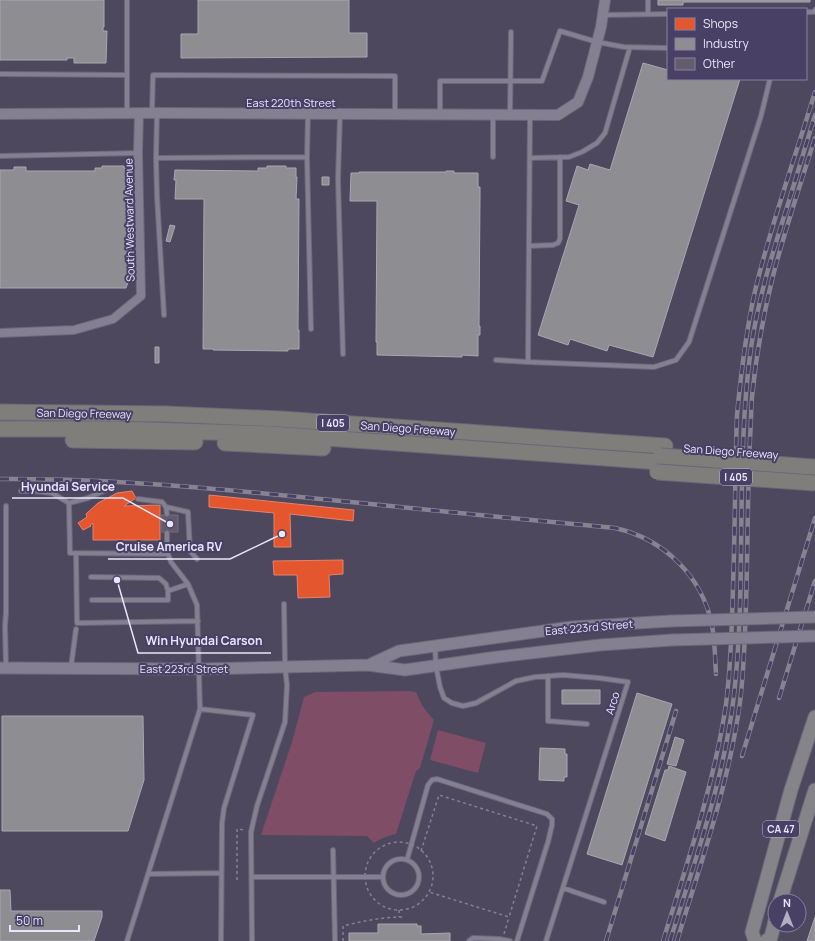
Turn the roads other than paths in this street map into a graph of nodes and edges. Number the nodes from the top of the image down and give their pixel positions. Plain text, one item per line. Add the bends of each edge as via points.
1 (127, 0) edge
2 (604, 0) edge
3 (648, 0) edge
4 (648, 14) junction
5 (667, 14) edge
6 (603, 15) junction
7 (512, 32) dead end
8 (597, 42) junction
9 (630, 47) junction
10 (667, 48) edge
11 (0, 74) edge
12 (127, 75) junction
13 (770, 80) edge
14 (511, 81) junction
15 (127, 113) junction
16 (139, 113) junction
17 (154, 113) junction
18 (0, 114) edge
19 (308, 114) junction
20 (340, 114) junction
21 (395, 114) junction
22 (440, 114) junction
23 (493, 114) junction
24 (510, 114) junction
25 (530, 114) junction
26 (138, 153) junction
27 (0, 156) edge
28 (307, 156) junction
29 (493, 157) dead end
30 (560, 157) junction
31 (156, 158) junction
32 (530, 158) junction
33 (529, 246) junction
34 (164, 315) dead end
35 (311, 329) dead end
36 (0, 333) edge
37 (343, 354) dead end
38 (496, 360) dead end
39 (528, 362) junction
40 (0, 412) edge
41 (0, 423) edge
42 (0, 429) edge
43 (0, 439) edge
44 (815, 457) edge
45 (661, 459) junction
46 (815, 466) edge
47 (815, 474) edge
48 (815, 483) edge
49 (106, 490) dead end
50 (21, 491) dead end
51 (138, 499) dead end
52 (69, 504) junction
53 (6, 506) dead end
54 (166, 507) junction
55 (166, 514) dead end
56 (167, 533) dead end
57 (0, 535) edge
58 (6, 535) junction
59 (76, 553) junction
60 (168, 554) junction
61 (197, 559) dead end
62 (91, 577) dead end
63 (188, 584) junction
64 (168, 591) junction
65 (92, 600) dead end
66 (284, 604) dead end
67 (815, 617) edge
68 (198, 621) junction
69 (2, 626) edge
70 (77, 626) junction
71 (815, 636) edge
72 (435, 646) junction
73 (368, 665) junction
74 (436, 666) junction
75 (285, 667) junction
76 (3, 668) edge
77 (71, 668) junction
78 (199, 669) junction
79 (548, 676) junction
80 (200, 709) junction
81 (815, 717) edge
82 (587, 724) dead end
83 (792, 790) junction
84 (814, 795) edge
85 (333, 850) dead end
86 (407, 860) junction
87 (221, 873) junction
88 (148, 874) junction
89 (252, 877) junction
90 (334, 877) junction
91 (383, 877) junction
92 (563, 888) junction
93 (783, 893) edge
94 (604, 902) dead end
95 (772, 933) edge
96 (127, 941) edge
97 (221, 941) edge
98 (252, 941) edge
99 (335, 941) edge
100 (469, 941) edge
101 (510, 941) edge
102 (517, 941) edge
103 (546, 941) edge
104 (755, 941) edge
105 (766, 941) edge

1 - 12 lane
2 - 6 street
3 - 4 lane
4 - 5 lane
4 - 6 lane
6 - 8 street
7 - 14 lane
8 - 9 lane
8 - 14 lane via 560,31 542,81
8 - 25 street, East 220th Street via 578,102 558,115
9 - 10 lane
9 - 30 lane via 605,133 597,143 582,152
11 - 12 lane
12 - 15 lane
13 - 39 lane via 761,116 689,342 676,360 654,367
14 - 22 lane via 440,81
14 - 24 lane
15 - 16 street, East 220th Street
15 - 18 street, East 220th Street
16 - 17 street, East 220th Street
16 - 26 street, South Westward Avenue
17 - 19 street, East 220th Street
17 - 21 lane via 153,75 160,75 395,76
17 - 31 lane
19 - 20 street, East 220th Street
19 - 28 lane
20 - 21 street, East 220th Street
20 - 37 lane via 338,179
21 - 22 street, East 220th Street
22 - 23 street, East 220th Street
23 - 24 street, East 220th Street
23 - 29 lane
24 - 25 street, East 220th Street
25 - 32 lane
26 - 27 lane
26 - 36 street, South Westward Avenue via 141,296 113,319 74,330
28 - 31 lane
28 - 35 lane
30 - 32 lane
30 - 33 lane via 560,239 553,245
31 - 34 lane
32 - 33 lane
33 - 39 lane
38 - 39 lane
40 - 45 highway, San Diego Freeway / I 405 via 166,414 281,419
41 - 45 highway via 259,428
42 - 45 highway via 116,429 270,434
43 - 45 highway, San Diego Freeway / I 405 via 150,441
44 - 45 highway, San Diego Freeway / I 405
45 - 46 highway, bridge
45 - 47 highway
45 - 48 highway, San Diego Freeway / I 405, bridge
49 - 52 lane
50 - 52 lane via 52,493
51 - 54 lane via 162,502
52 - 59 lane via 70,553
53 - 58 lane
54 - 55 lane
54 - 61 lane via 188,512 190,551
56 - 60 lane
57 - 58 lane
58 - 69 lane via 6,612
59 - 60 lane
59 - 70 lane
60 - 63 lane
62 - 64 lane via 158,578 166,584
63 - 64 lane
63 - 68 lane via 198,605
64 - 65 lane via 168,600
66 - 75 lane
67 - 72 main road, East 223rd Street, bridge via 572,627
68 - 70 lane
68 - 78 lane
69 - 76 lane
70 - 77 lane
71 - 74 main road, East 223rd Street, bridge via 600,645
72 - 73 main road, East 223rd Street via 399,651
72 - 74 lane, Arco
73 - 74 main road, East 223rd Street via 405,670
73 - 75 main road, East 223rd Street
74 - 79 lane, Arco via 444,698 463,706 476,703 516,682
75 - 78 main road, East 223rd Street
75 - 89 lane via 288,685 285,722 257,806 252,830
76 - 77 main road, East 223rd Street
77 - 78 main road, East 223rd Street
78 - 80 lane
79 - 82 lane via 548,722
79 - 92 lane, Arco via 563,675 628,682
80 - 87 lane via 254,715 224,808
80 - 88 lane
81 - 83 main road, CA 47
83 - 84 main road
83 - 104 main road, CA 47 via 752,932
84 - 93 main road, CA 47
85 - 90 lane
86 - 91 lane via 395,860 387,865
86 - 91 lane via 418,872 414,890 406,895 396,895 388,891 383,883
86 - 102 lane via 428,785 432,780 437,779 547,814 552,819 552,825
87 - 88 lane
87 - 97 lane
88 - 96 lane
89 - 90 lane
89 - 98 lane
90 - 91 lane
90 - 99 lane
92 - 94 lane
92 - 103 lane, Arco
95 - 105 main road
100 - 101 lane via 473,938

